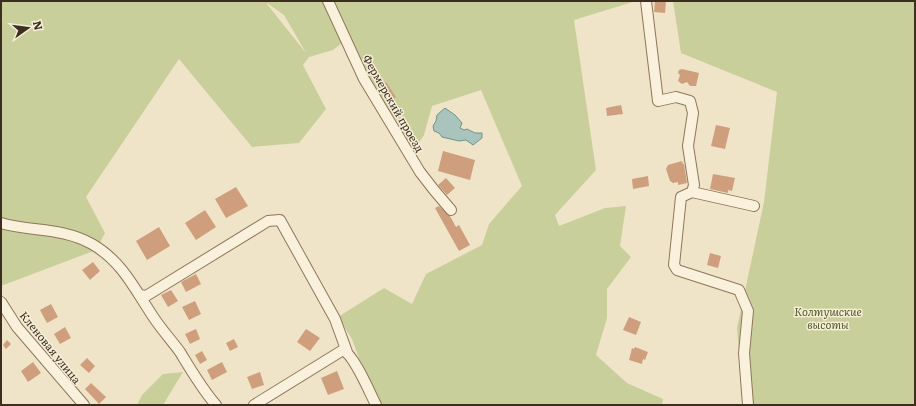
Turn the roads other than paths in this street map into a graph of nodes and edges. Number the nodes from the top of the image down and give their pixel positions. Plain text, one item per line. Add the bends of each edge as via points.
1 (328, 1) edge
2 (646, 1) edge
3 (692, 192) junction
4 (754, 206) dead end
5 (451, 210) dead end
6 (1, 223) edge
7 (140, 295) junction
8 (1, 302) edge
9 (347, 352) junction
10 (84, 405) edge
11 (216, 405) edge
12 (254, 405) edge
13 (376, 405) edge
14 (748, 405) edge

1 - 5 street, Фермерский проезд via 364,79 420,172
2 - 3 street via 658,101 676,97 690,101 693,113 688,146 694,185
3 - 4 street
3 - 14 street via 681,197 674,265 678,270 739,290 748,311 744,353
6 - 7 street via 15,227 52,230 92,244 112,258
7 - 9 street via 146,296 268,221 280,220 335,319
7 - 11 street
8 - 10 street, Кленовая улица via 17,327
9 - 12 street via 343,350
9 - 13 street

